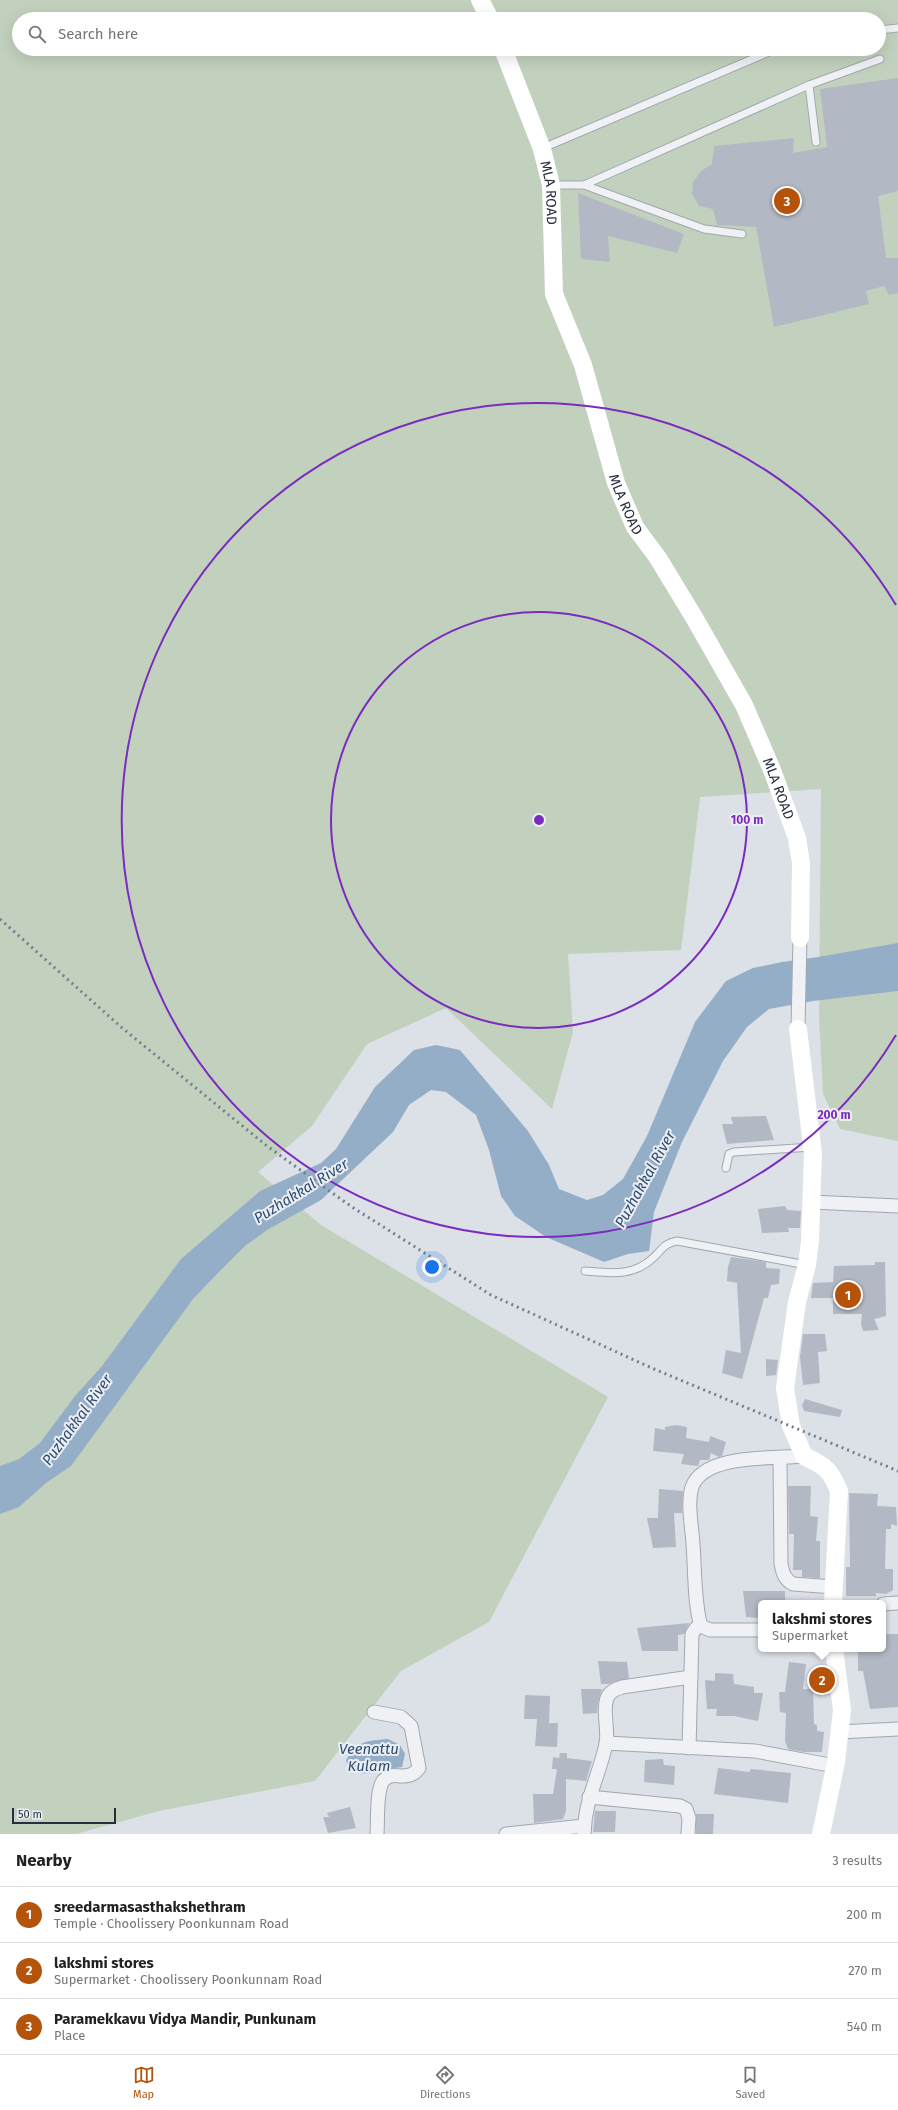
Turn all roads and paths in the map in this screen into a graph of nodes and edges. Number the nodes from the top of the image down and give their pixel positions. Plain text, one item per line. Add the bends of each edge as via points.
1 (480, 0) edge
2 (486, 12) edge
3 (898, 28) edge
4 (886, 29) edge
5 (506, 56) edge
6 (759, 56) edge
7 (880, 59) dead end
8 (809, 85) junction
9 (816, 142) dead end
10 (542, 148) junction
11 (584, 184) junction
12 (551, 185) junction
13 (742, 234) dead end
14 (800, 938) joint
15 (798, 1028) joint
16 (812, 1147) junction
17 (726, 1168) dead end
18 (811, 1202) junction
19 (898, 1206) edge
20 (807, 1265) junction
21 (585, 1271) dead end
22 (804, 1456) junction
23 (780, 1459) junction
24 (834, 1595) edge
25 (886, 1604) edge
26 (898, 1604) edge
27 (701, 1626) junction
28 (758, 1630) edge
29 (834, 1652) edge
30 (691, 1677) junction
31 (374, 1712) dead end
32 (898, 1729) edge
33 (839, 1732) junction
34 (606, 1743) junction
35 (689, 1748) junction
36 (835, 1766) junction
37 (589, 1797) junction
38 (584, 1830) edge
39 (377, 1834) edge
40 (506, 1834) edge
41 (688, 1834) edge
42 (821, 1834) edge

1 - 2 street
3 - 4 lane
5 - 10 street, MLA ROAD
6 - 10 lane
7 - 8 lane
8 - 9 lane
8 - 11 lane
10 - 12 street, MLA ROAD
11 - 12 lane
11 - 13 lane via 704,229
12 - 14 street, MLA ROAD via 554,294 583,366 616,483 635,527 658,558 741,699 772,770 797,838 801,863
14 - 15 street
15 - 16 street
16 - 17 lane via 734,1152 730,1154
16 - 18 street
18 - 19 street
18 - 20 street
20 - 21 lane via 677,1241 666,1243 653,1259 630,1272 620,1274
20 - 22 street via 797,1302 785,1388 791,1426
22 - 23 street
22 - 24 street via 824,1466 833,1476 839,1491
23 - 24 street via 783,1575 793,1584
23 - 27 street via 743,1459 728,1462 704,1473 695,1482 691,1494 691,1516
25 - 26 street
27 - 28 street via 710,1630
27 - 30 street via 692,1634
29 - 33 street via 842,1710
30 - 34 street via 613,1690 606,1707
30 - 35 street
31 - 39 street via 401,1717 411,1726 420,1768 409,1776 392,1775 384,1780 380,1788
32 - 33 street
33 - 36 street
34 - 35 street
34 - 37 street
35 - 36 street via 755,1751
36 - 42 street
37 - 38 street
37 - 41 street via 680,1806 686,1809 689,1818
38 - 40 street

